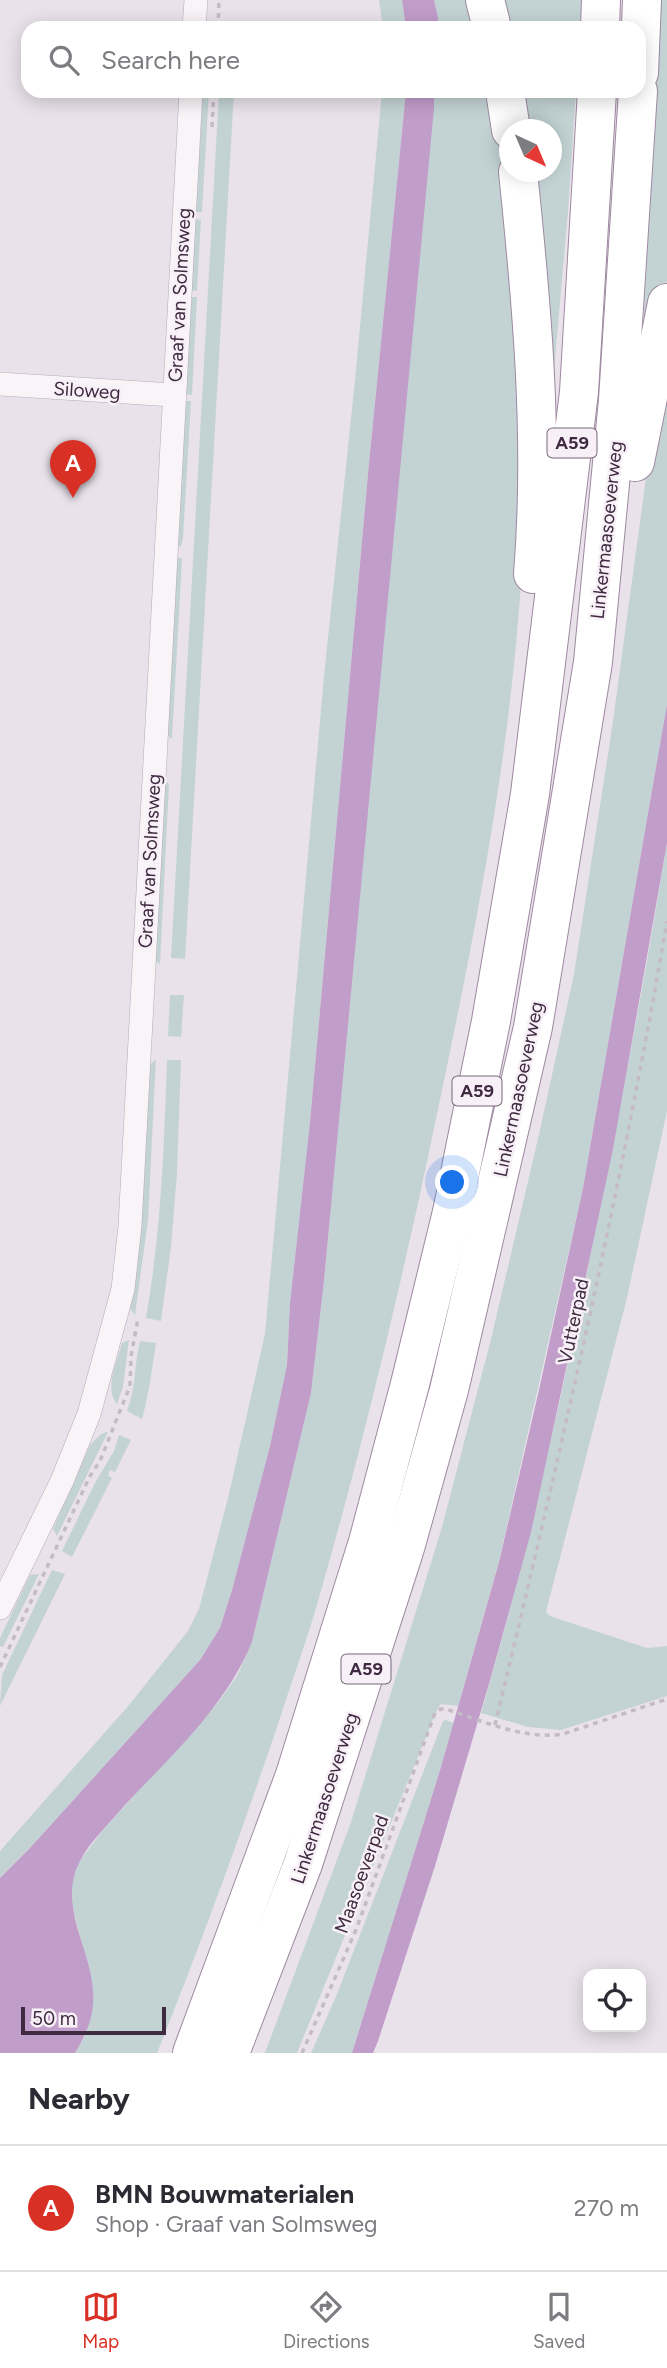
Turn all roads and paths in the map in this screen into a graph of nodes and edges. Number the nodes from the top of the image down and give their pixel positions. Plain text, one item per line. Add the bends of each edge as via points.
1 (196, 0) edge
2 (219, 0) edge
3 (485, 0) edge
4 (601, 0) edge
5 (642, 0) edge
6 (194, 21) edge
7 (218, 21) edge
8 (490, 21) edge
9 (600, 21) edge
10 (641, 21) edge
11 (191, 98) edge
12 (506, 98) edge
13 (597, 98) edge
14 (638, 98) edge
15 (509, 119) edge
16 (519, 182) edge
17 (667, 303) edge
18 (0, 384) edge
19 (173, 396) junction
20 (593, 662) junction
21 (530, 794) junction
22 (667, 921) edge
23 (0, 1608) edge
24 (667, 1699) edge
25 (495, 1725) junction
26 (192, 2053) edge
27 (230, 2053) edge
28 (302, 2053) edge

1 - 6 street
2 - 7 path
3 - 8 highway
4 - 9 highway
5 - 10 highway
11 - 19 street, Graaf van Solmsweg
12 - 15 highway
13 - 21 highway, Linkermaasoeverweg / A59 via 579,392
14 - 20 highway, Linkermaasoeverweg / A59 via 618,400
16 - 21 highway, A59 via 533,306 538,431 522,723
17 - 20 highway, A59 via 635,457 616,586
18 - 19 street, Siloweg
19 - 23 street, Graaf van Solmsweg via 123,1289 89,1414
20 - 27 highway, Linkermaasoeverweg / A59 via 533,1027 449,1390 405,1548 303,1864
21 - 26 highway, Linkermaasoeverweg / A59 via 452,1212 368,1542 295,1775
22 - 25 path, Vutterpad via 643,1064 553,1482
24 - 25 path via 547,1737
25 - 28 path, Maasoeverpad via 446,1709 435,1713 356,1930

